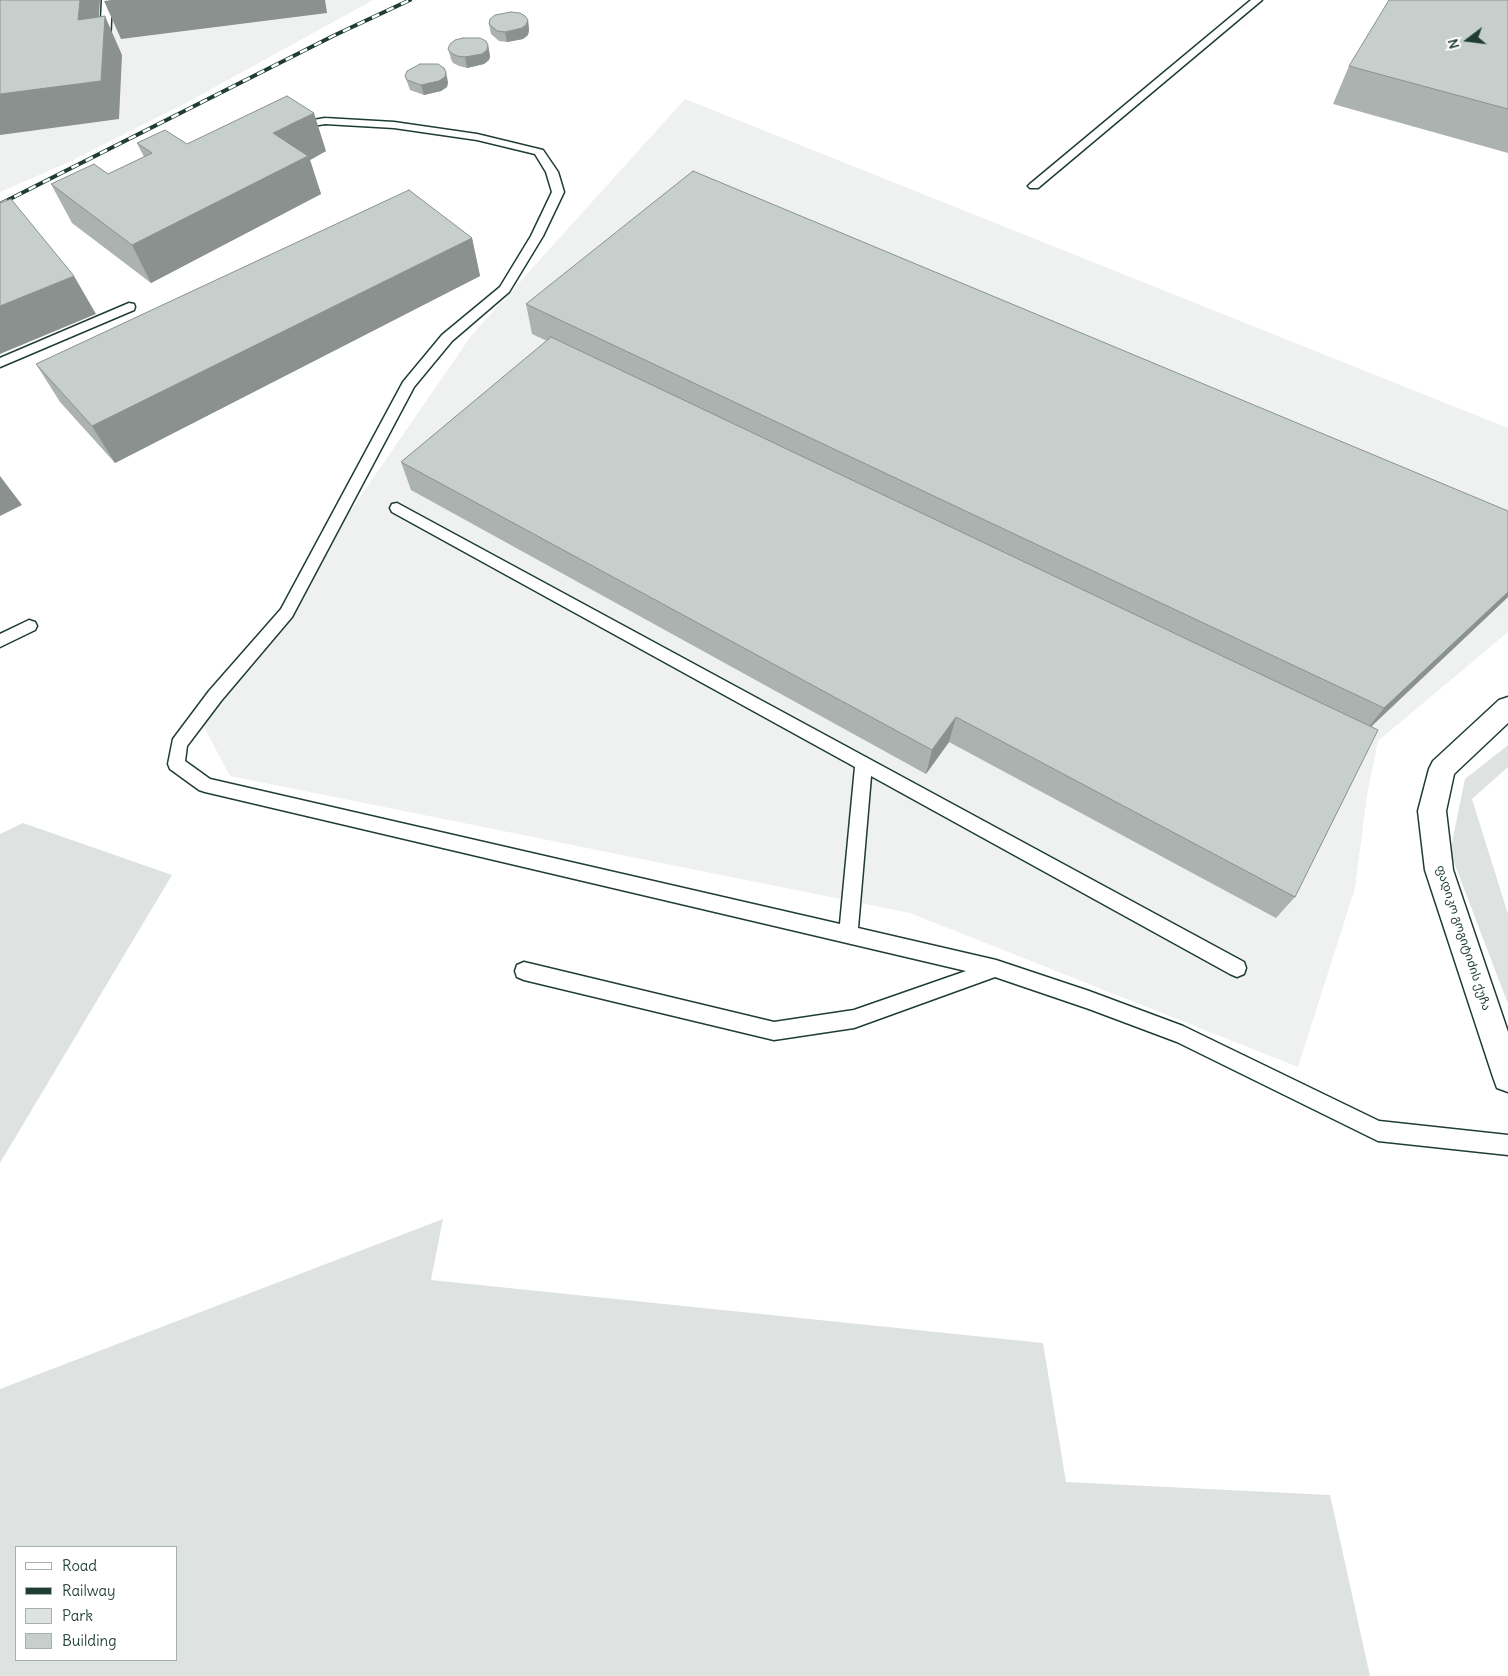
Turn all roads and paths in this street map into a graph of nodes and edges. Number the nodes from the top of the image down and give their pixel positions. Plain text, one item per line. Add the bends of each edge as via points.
1 (107, 0) edge
2 (1257, 0) edge
3 (105, 51) edge
4 (278, 128) edge
5 (1034, 186) dead end
6 (130, 306) dead end
7 (0, 363) edge
8 (397, 508) dead end
9 (28, 626) dead end
10 (0, 641) edge
11 (1508, 706) edge
12 (864, 763) junction
13 (848, 934) junction
14 (1237, 968) dead end
15 (996, 969) junction
16 (524, 971) dead end
17 (1508, 1077) edge
18 (1508, 1145) edge

1 - 3 lane
2 - 5 lane
4 - 13 lane via 325,121 394,125 477,137 539,152 552,172 558,192 537,236 505,289 447,338 408,385 287,613 215,696 179,744 176,764 205,785
6 - 7 lane
8 - 12 lane
9 - 10 lane
11 - 17 street, ფადიკო გოგიტიძის ქუჩა via 1442,769 1432,811 1439,870
12 - 13 lane
12 - 14 lane
13 - 15 lane
15 - 16 lane via 854,1019 774,1031
15 - 18 lane via 1183,1035 1378,1131

